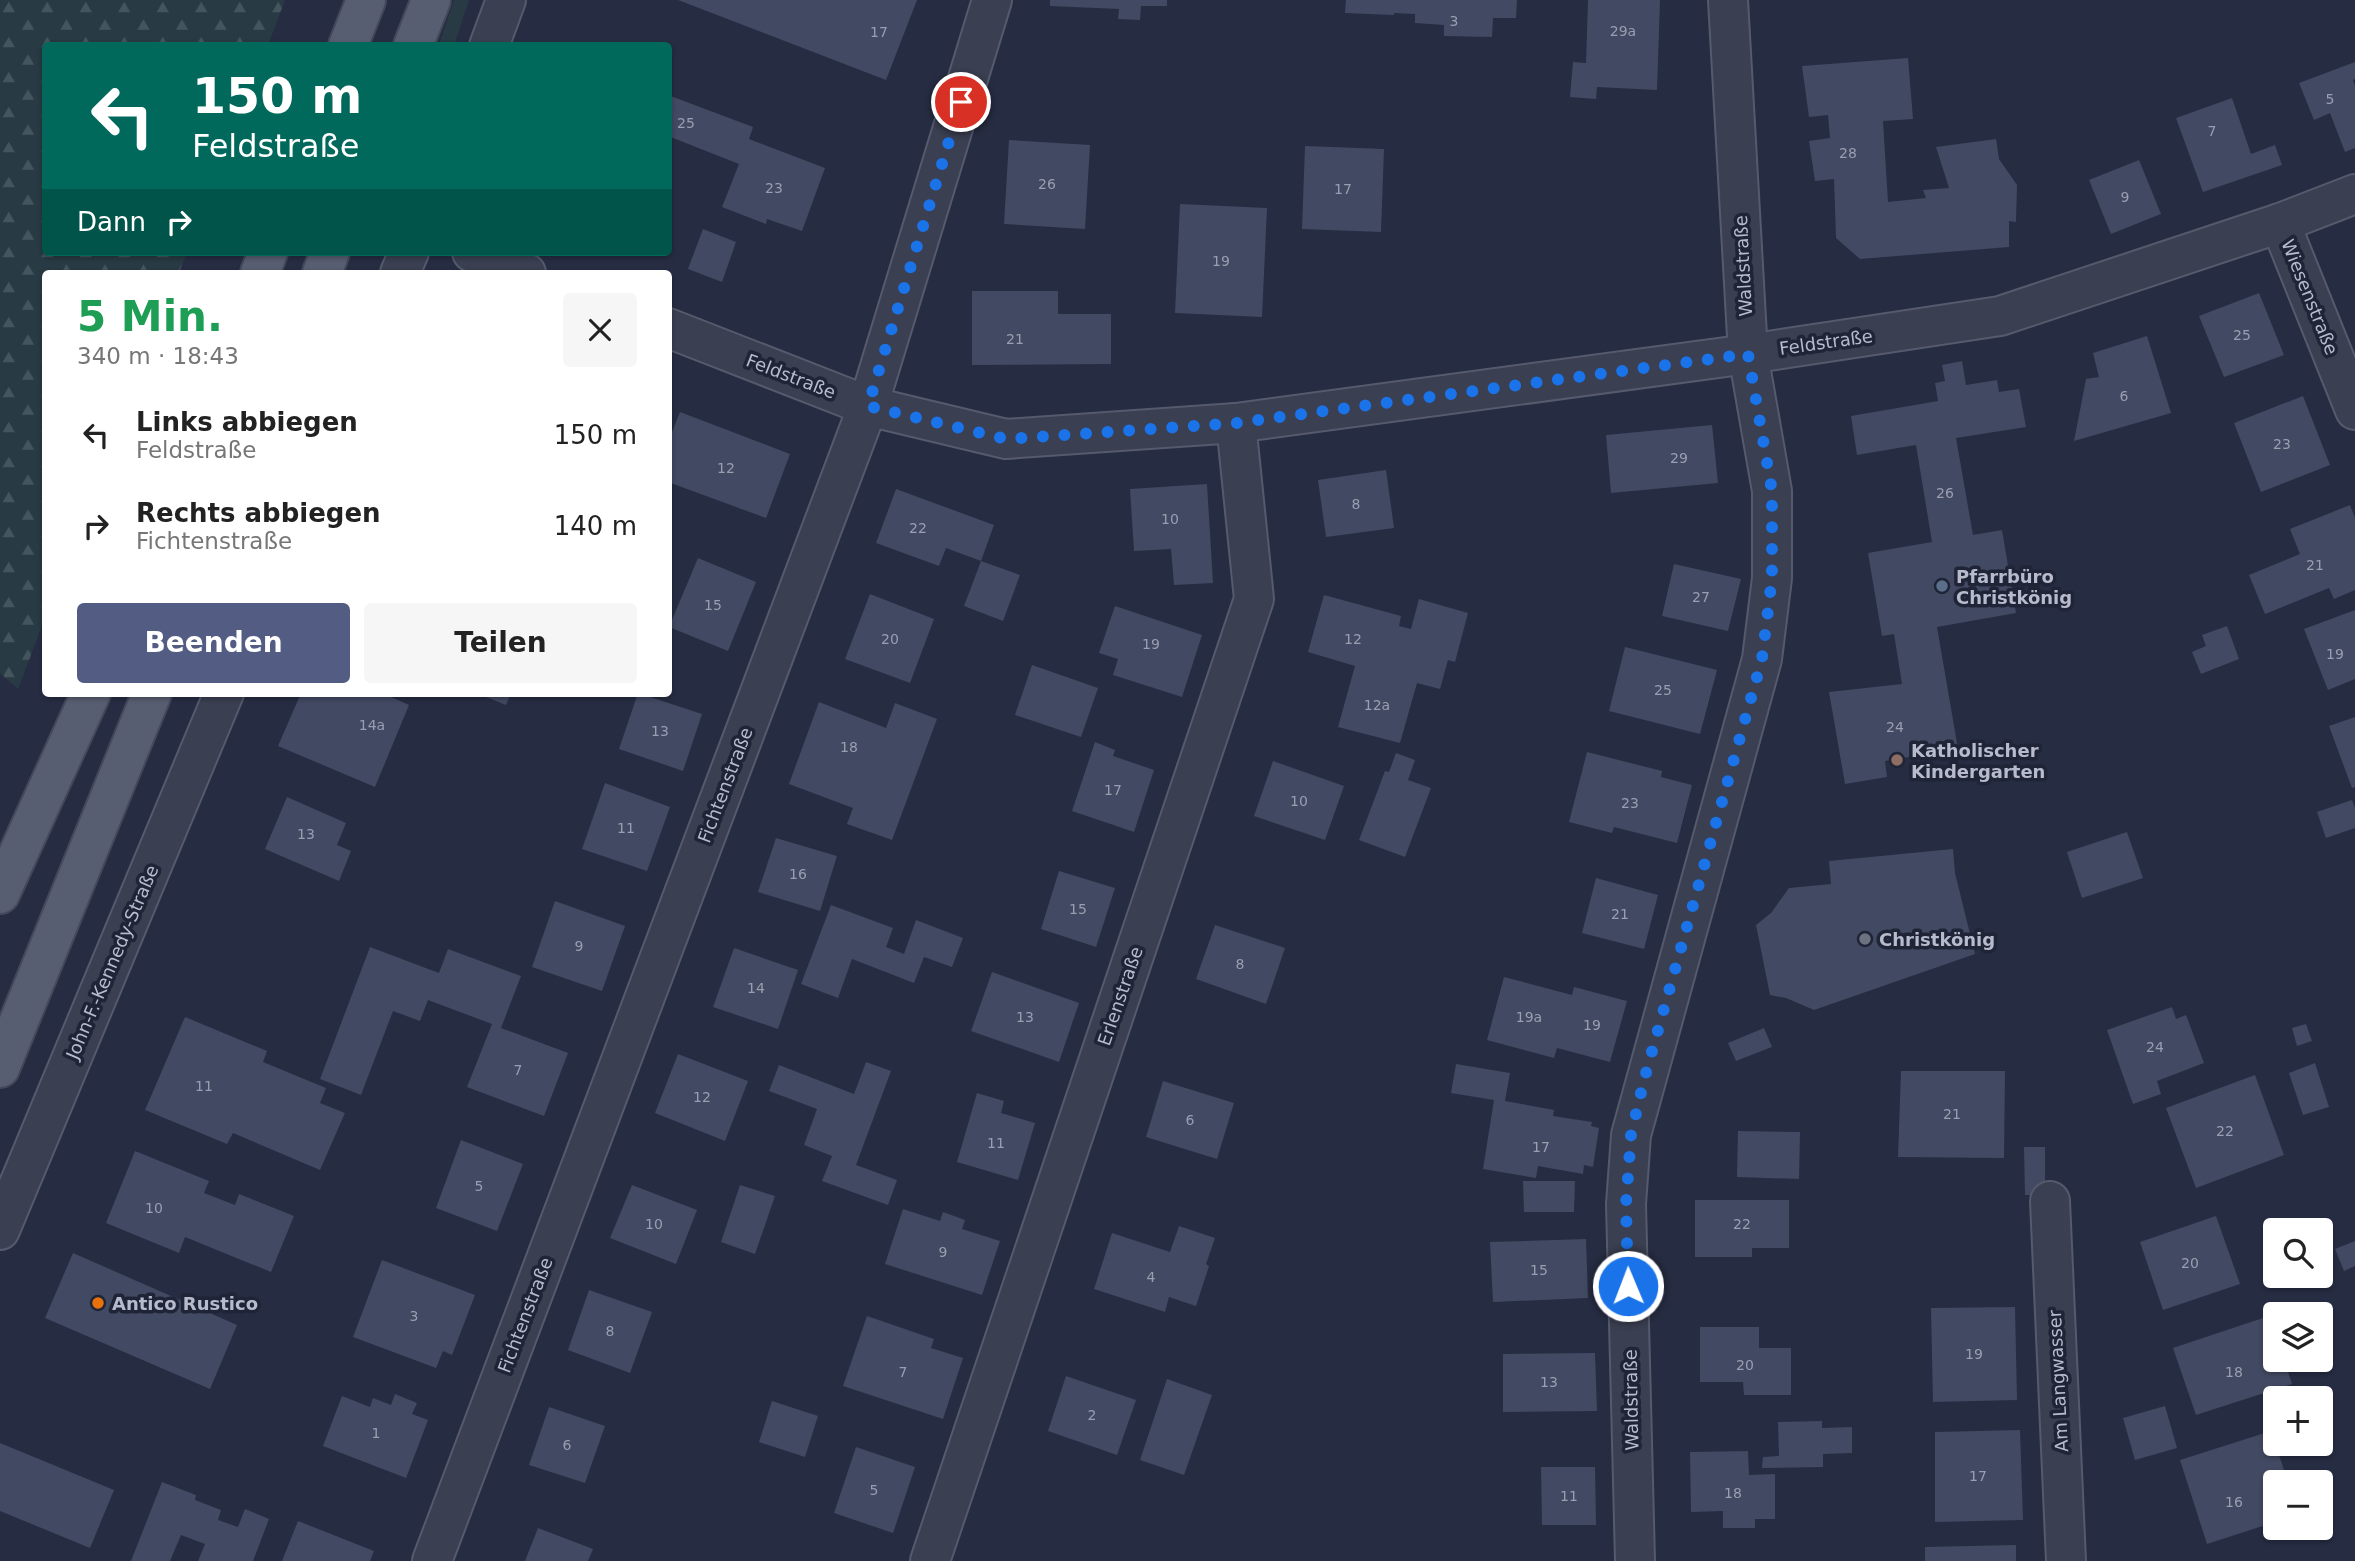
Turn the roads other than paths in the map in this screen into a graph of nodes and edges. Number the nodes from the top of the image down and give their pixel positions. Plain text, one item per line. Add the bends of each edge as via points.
1 (366, 0) edge
2 (431, 0) edge
3 (506, 0) edge
4 (992, 0) edge
5 (1728, 0) edge
6 (350, 42) edge
7 (415, 42) edge
8 (490, 42) edge
9 (2355, 194) edge
10 (2280, 223) junction
11 (482, 256) edge
12 (518, 270) edge
13 (672, 330) edge
14 (1748, 354) junction
15 (868, 406) junction
16 (2355, 410) edge
17 (1236, 423) junction
18 (89, 697) edge
19 (150, 697) edge
20 (223, 697) edge
21 (0, 894) edge
22 (0, 1068) edge
23 (2050, 1201) dead end
24 (0, 1230) edge
25 (432, 1561) edge
26 (930, 1561) edge
27 (1635, 1561) edge
28 (2066, 1561) edge

1 - 6 main road
2 - 7 main road
3 - 8 street
4 - 15 street, Fichtenstraße
5 - 14 street, Waldstraße
9 - 10 street, Feldstraße
10 - 14 street, Feldstraße via 2000,316
10 - 16 street, Wiesenstraße
11 - 12 street
13 - 15 street, Feldstraße
14 - 17 street, Feldstraße
14 - 27 street, Waldstraße via 1772,491 1772,578 1762,659 1631,1135 1626,1204
15 - 17 street, Feldstraße via 1006,439
15 - 25 street, Fichtenstraße
17 - 26 street, Erlenstraße via 1254,599
18 - 21 main road
19 - 22 main road
20 - 24 street, John-F.-Kennedy-Straße
23 - 28 street, Am Langwasser

